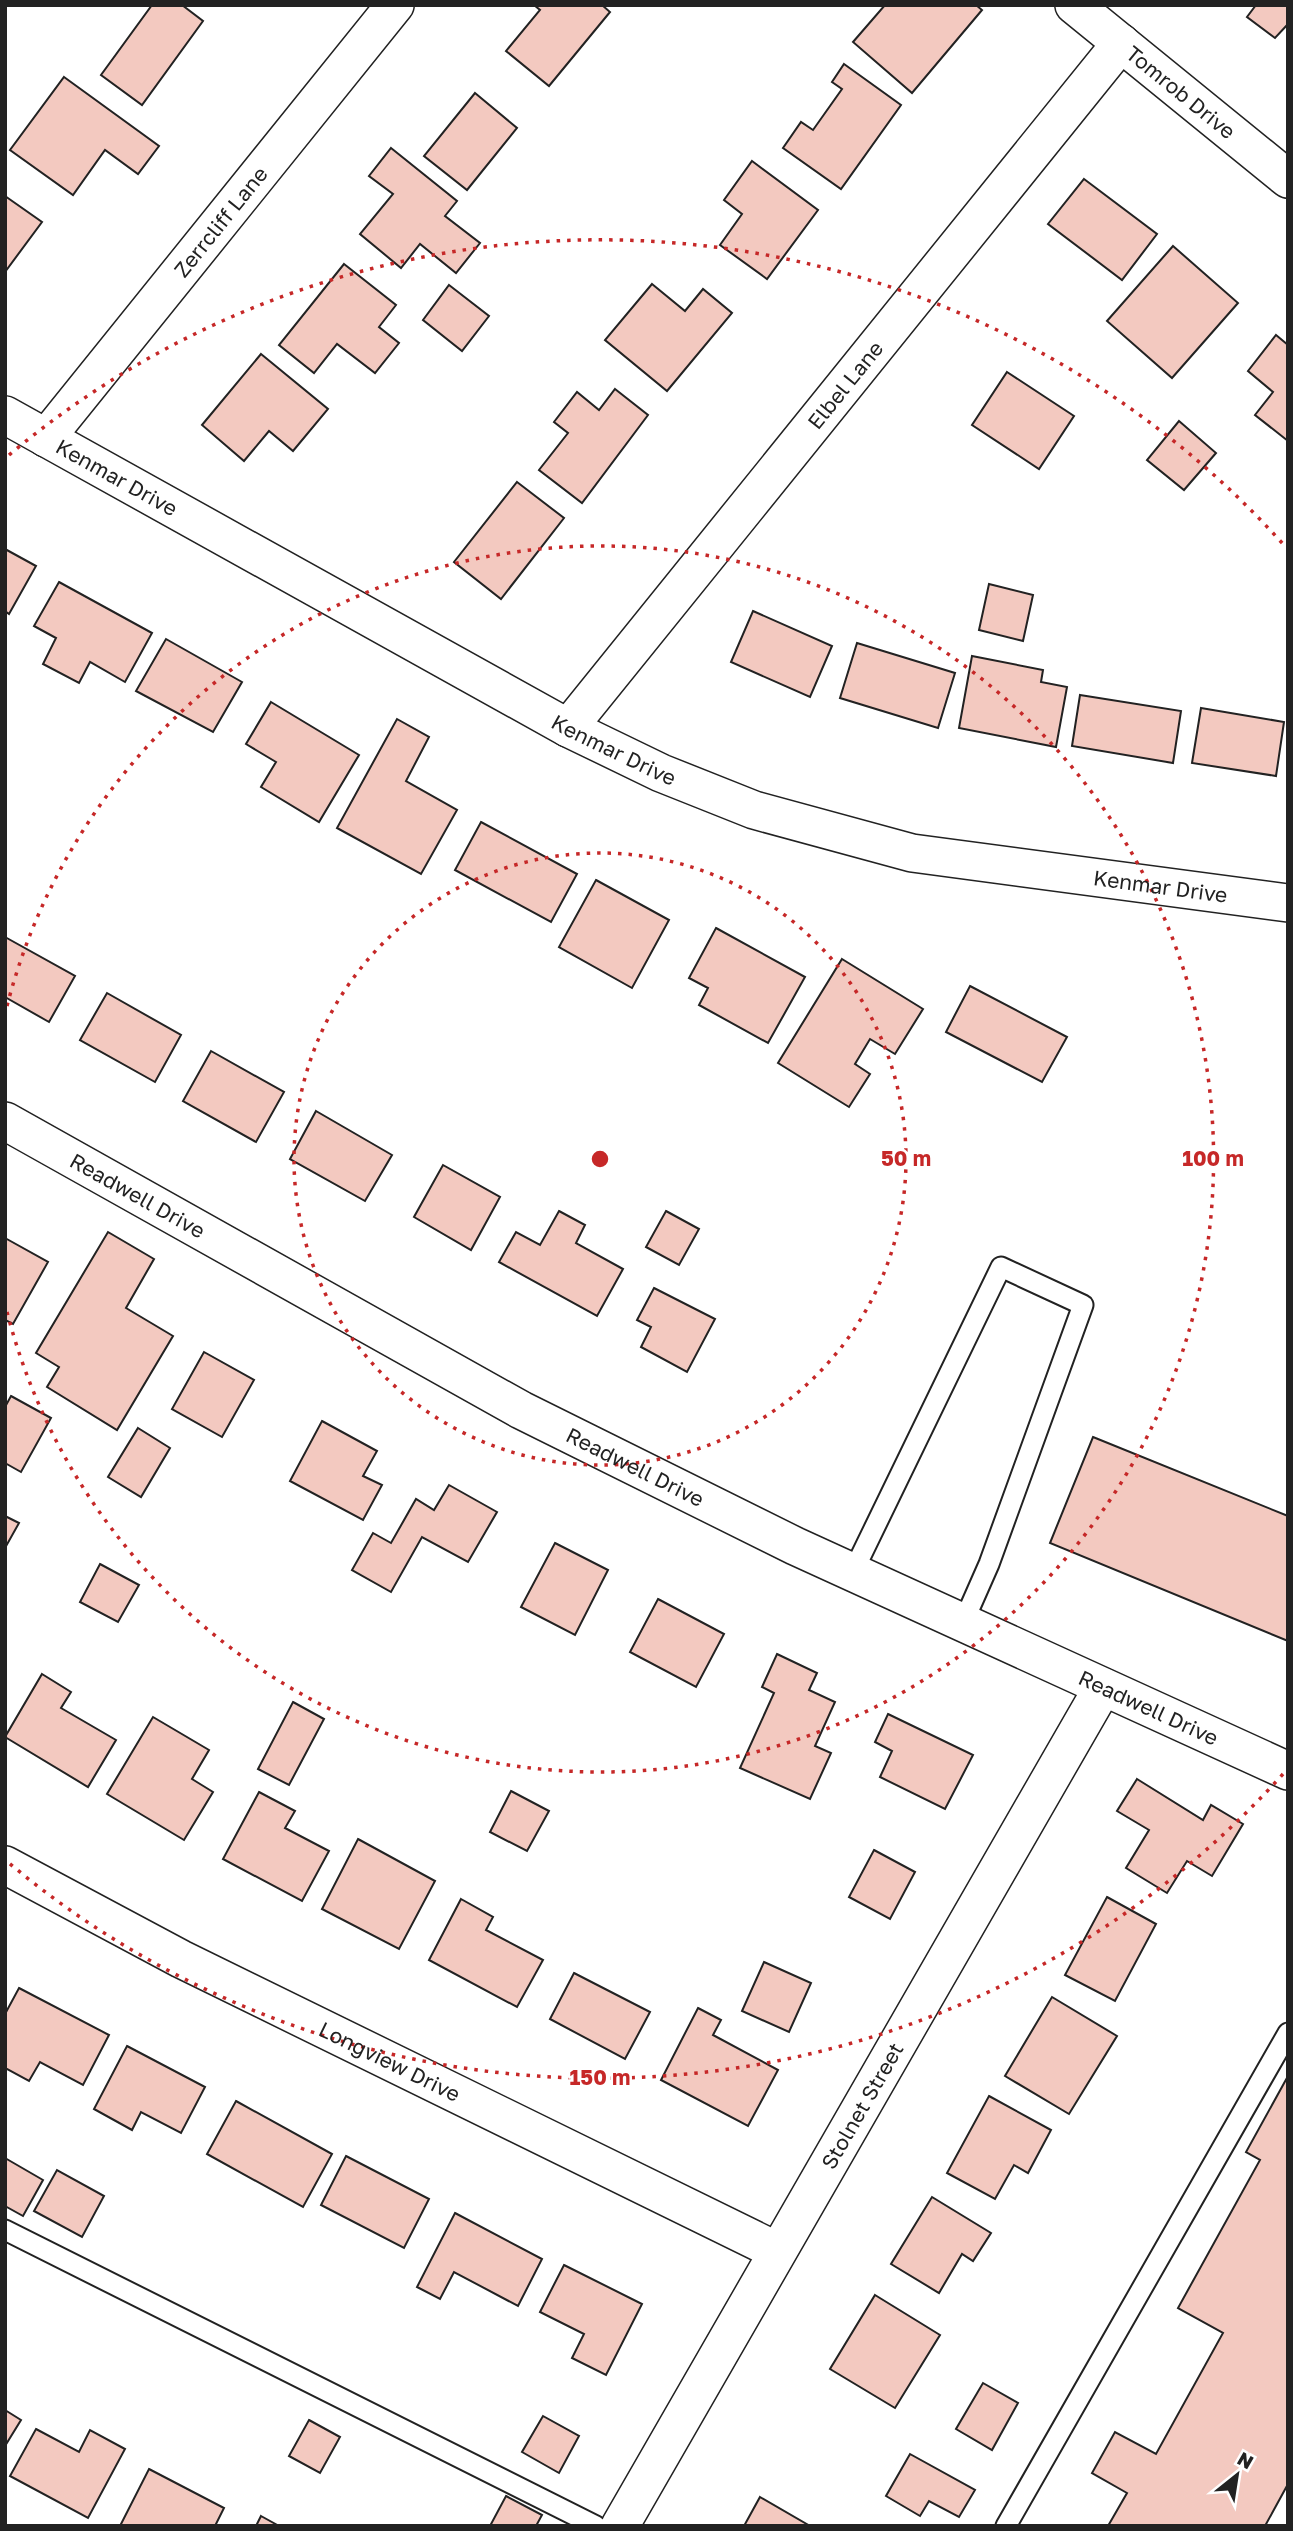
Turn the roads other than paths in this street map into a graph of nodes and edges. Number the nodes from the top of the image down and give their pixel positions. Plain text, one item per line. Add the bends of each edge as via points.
1 (396, 5) edge
2 (1074, 5) edge
3 (1121, 43) junction
4 (1288, 179) edge
5 (5, 415) edge
6 (46, 438) junction
7 (568, 727) junction
8 (1288, 903) edge
9 (5, 1121) edge
10 (853, 1572) junction
11 (963, 1623) junction
12 (1103, 1687) junction
13 (1288, 1771) edge
14 (5, 1865) edge
15 (1288, 2032) edge
16 (5, 2230) edge
17 (777, 2251) junction
18 (596, 2526) edge
19 (620, 2526) edge
20 (1006, 2526) edge

1 - 6 street, Zerrcliff Lane
2 - 3 street, Tomrob Drive
3 - 4 street, Tomrob Drive
3 - 7 street, Elbel Lane
5 - 6 street, Kenmar Drive
6 - 7 street, Kenmar Drive
7 - 8 street, Kenmar Drive via 661,773 754,810 912,853
9 - 10 street, Readwell Drive via 521,1410
10 - 11 street, Readwell Drive
10 - 11 lane via 1002,1267 1083,1305
11 - 12 street, Readwell Drive
12 - 13 street, Readwell Drive
12 - 17 street, Stolnet Street
14 - 17 street, Longview Drive via 181,1959
15 - 20 lane
16 - 18 lane
17 - 19 street, Stolnet Street

